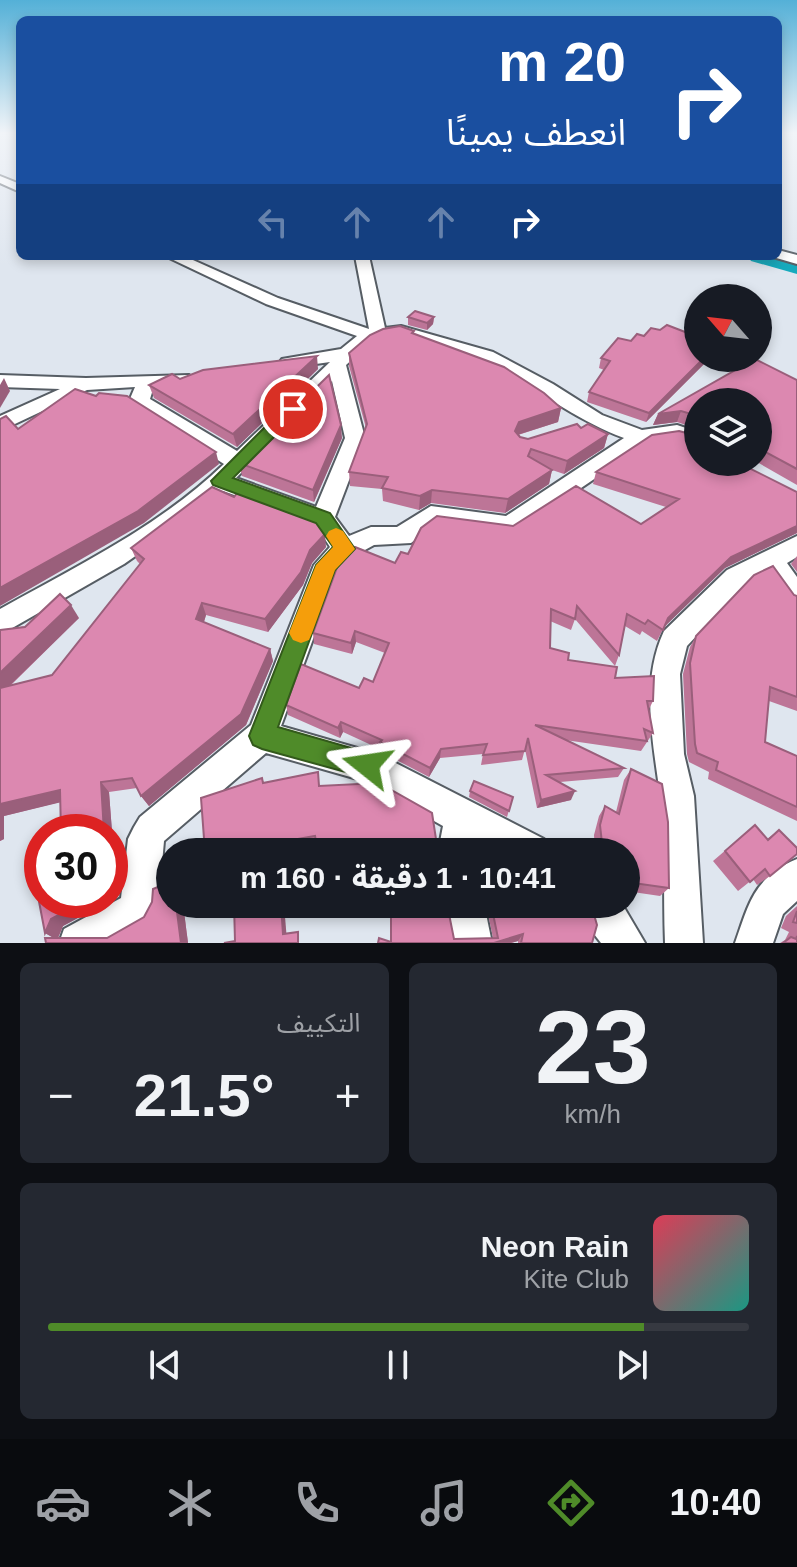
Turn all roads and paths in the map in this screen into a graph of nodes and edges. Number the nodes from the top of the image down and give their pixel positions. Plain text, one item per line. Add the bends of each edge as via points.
1 (181, 260) edge
2 (363, 260) edge
3 (374, 334) junction
4 (342, 360) junction
5 (268, 366) edge
6 (198, 377) edge
7 (0, 381) edge
8 (146, 383) junction
9 (86, 384) junction
10 (595, 420) junction
11 (0, 424) edge
12 (567, 429) edge
13 (684, 435) edge
14 (641, 437) junction
15 (227, 472) junction
16 (323, 518) junction
17 (345, 549) junction
18 (784, 554) edge
19 (797, 596) edge
20 (0, 623) edge
21 (262, 736) junction
22 (459, 835) edge
23 (797, 877) edge
24 (468, 918) edge
25 (606, 918) edge
26 (78, 943) edge
27 (473, 943) edge
28 (626, 943) edge
29 (684, 943) edge
30 (754, 943) edge

1 - 3 street via 272,301
2 - 3 street
3 - 4 street
3 - 10 street via 415,333 487,356
4 - 5 street
4 - 15 street
4 - 16 street via 355,438
6 - 8 street
7 - 9 street
8 - 9 street
8 - 15 street via 139,401 228,454
9 - 11 street
10 - 12 street
10 - 14 street
13 - 14 street
14 - 17 street via 510,525 431,515 402,536 371,536
15 - 16 street
15 - 20 street via 186,509 115,557
16 - 17 street
17 - 21 street via 327,565
18 - 19 street
18 - 29 street via 736,577 674,640 665,674
21 - 22 street via 367,765
21 - 26 street via 152,829 146,839 139,909
23 - 30 street via 768,902
24 - 27 street
25 - 28 street

